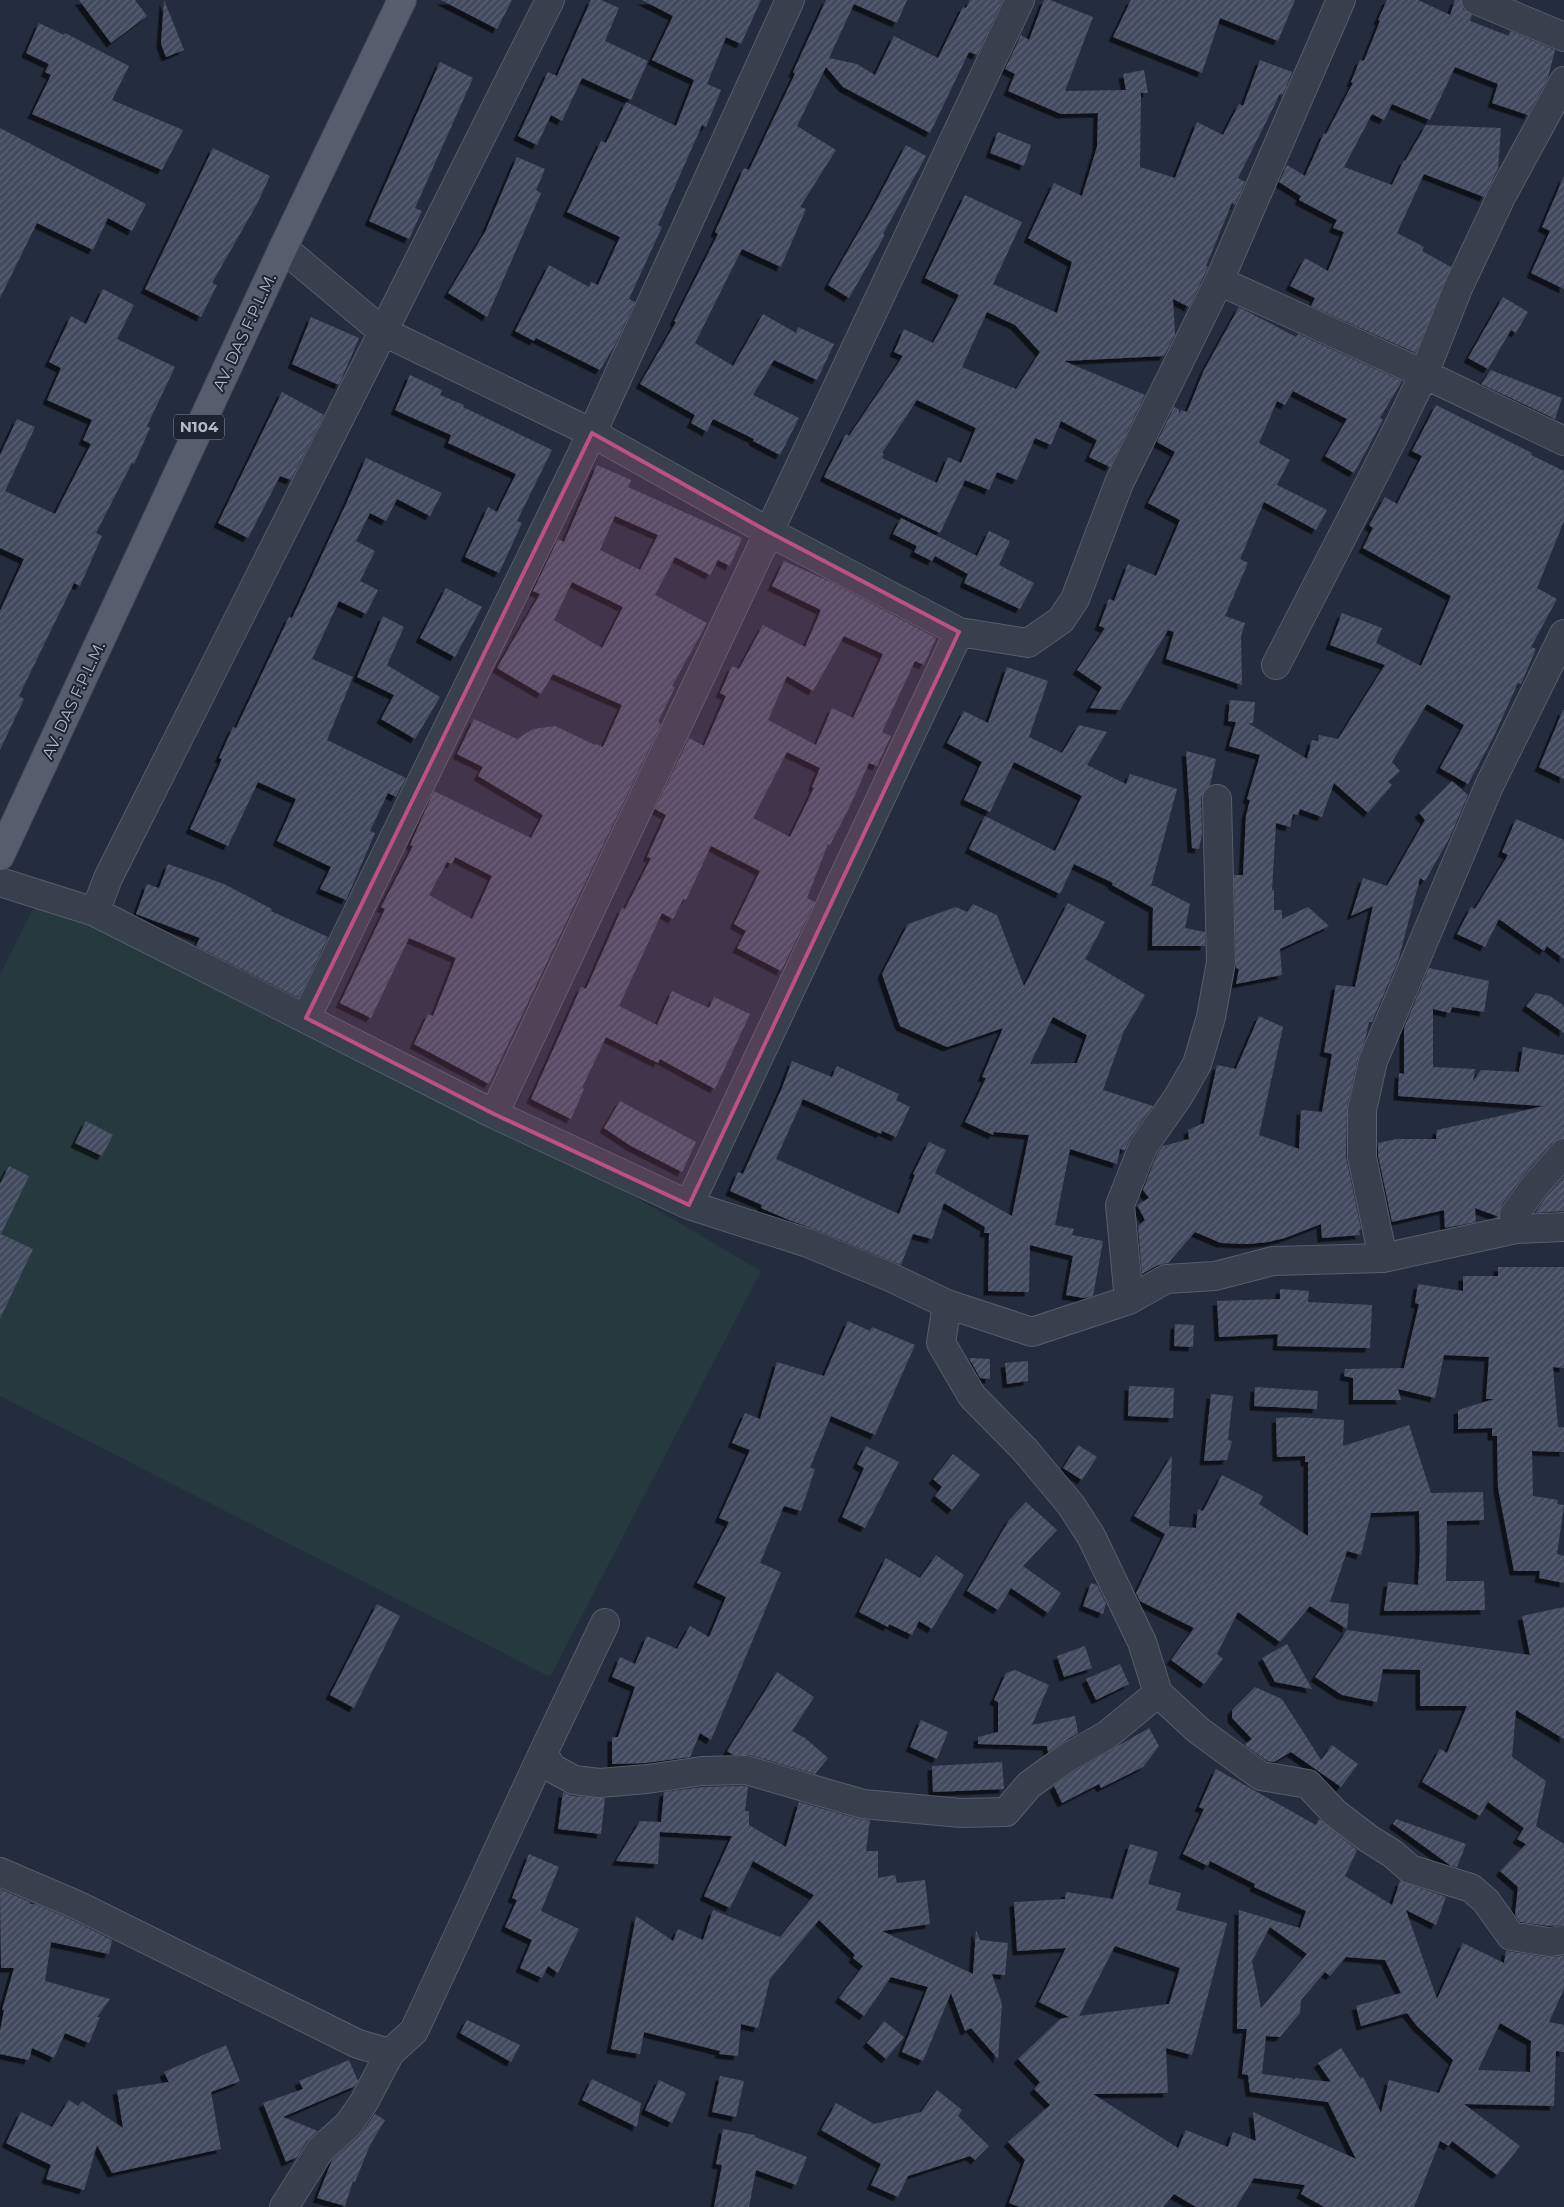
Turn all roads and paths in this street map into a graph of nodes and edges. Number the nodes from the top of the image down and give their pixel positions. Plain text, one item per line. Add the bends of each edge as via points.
1 (402, 0) edge
2 (550, 0) edge
3 (790, 0) edge
4 (1020, 0) edge
5 (1341, 0) edge
6 (1476, 0) edge
7 (1564, 37) edge
8 (1564, 80) edge
9 (283, 248) junction
10 (1219, 281) junction
11 (382, 331) junction
12 (1424, 374) junction
13 (592, 433) junction
14 (1564, 441) edge
15 (769, 532) junction
16 (959, 632) junction
17 (1564, 634) edge
18 (1276, 665) dead end
19 (1217, 798) dead end
20 (2, 848) edge
21 (0, 882) edge
22 (95, 912) junction
23 (306, 1018) junction
24 (494, 1114) junction
25 (1564, 1153) edge
26 (688, 1205) junction
27 (1564, 1226) edge
28 (1516, 1228) junction
29 (1383, 1258) junction
30 (1129, 1300) junction
31 (946, 1304) junction
32 (605, 1623) dead end
33 (1158, 1693) junction
34 (542, 1753) junction
35 (0, 1872) edge
36 (1564, 1940) edge
37 (390, 2053) junction
38 (284, 2207) edge

1 - 9 main road, AV. DAS F.P.L.M. / N104
2 - 11 street
3 - 13 street
4 - 15 street
5 - 10 street
6 - 7 street
8 - 12 street via 1501,197
9 - 11 street
9 - 20 main road, AV. DAS F.P.L.M. / N104
10 - 12 street
10 - 16 street via 1119,483 1075,599 1060,620 1028,642
11 - 13 street
11 - 22 street via 108,878
12 - 14 street
12 - 18 street
13 - 15 street
13 - 23 street
15 - 16 street
15 - 24 street
16 - 26 street
17 - 29 street via 1489,786 1373,1061 1362,1110 1362,1157
19 - 30 street via 1221,962 1211,1017 1197,1064 1143,1148 1120,1206
21 - 22 street
22 - 23 street
23 - 24 street
24 - 26 street
25 - 28 street via 1534,1186 1514,1215
26 - 31 street via 808,1243
27 - 28 street
28 - 29 street
29 - 30 street via 1273,1261 1215,1276 1166,1279
30 - 31 street via 1032,1332
31 - 33 street via 941,1343 972,1396 1025,1450 1071,1505 1091,1536 1142,1642
32 - 34 street
33 - 34 street via 1107,1735 1029,1785 1006,1812 961,1813 863,1804 746,1770 702,1771 599,1783 574,1780 552,1768
33 - 36 street via 1198,1730 1261,1776 1308,1784 1336,1812 1410,1869 1471,1888 1486,1901 1511,1936 1549,1942
34 - 37 street via 414,2031
35 - 37 street via 77,1905 358,2044
37 - 38 street via 364,2102 348,2125 320,2150

